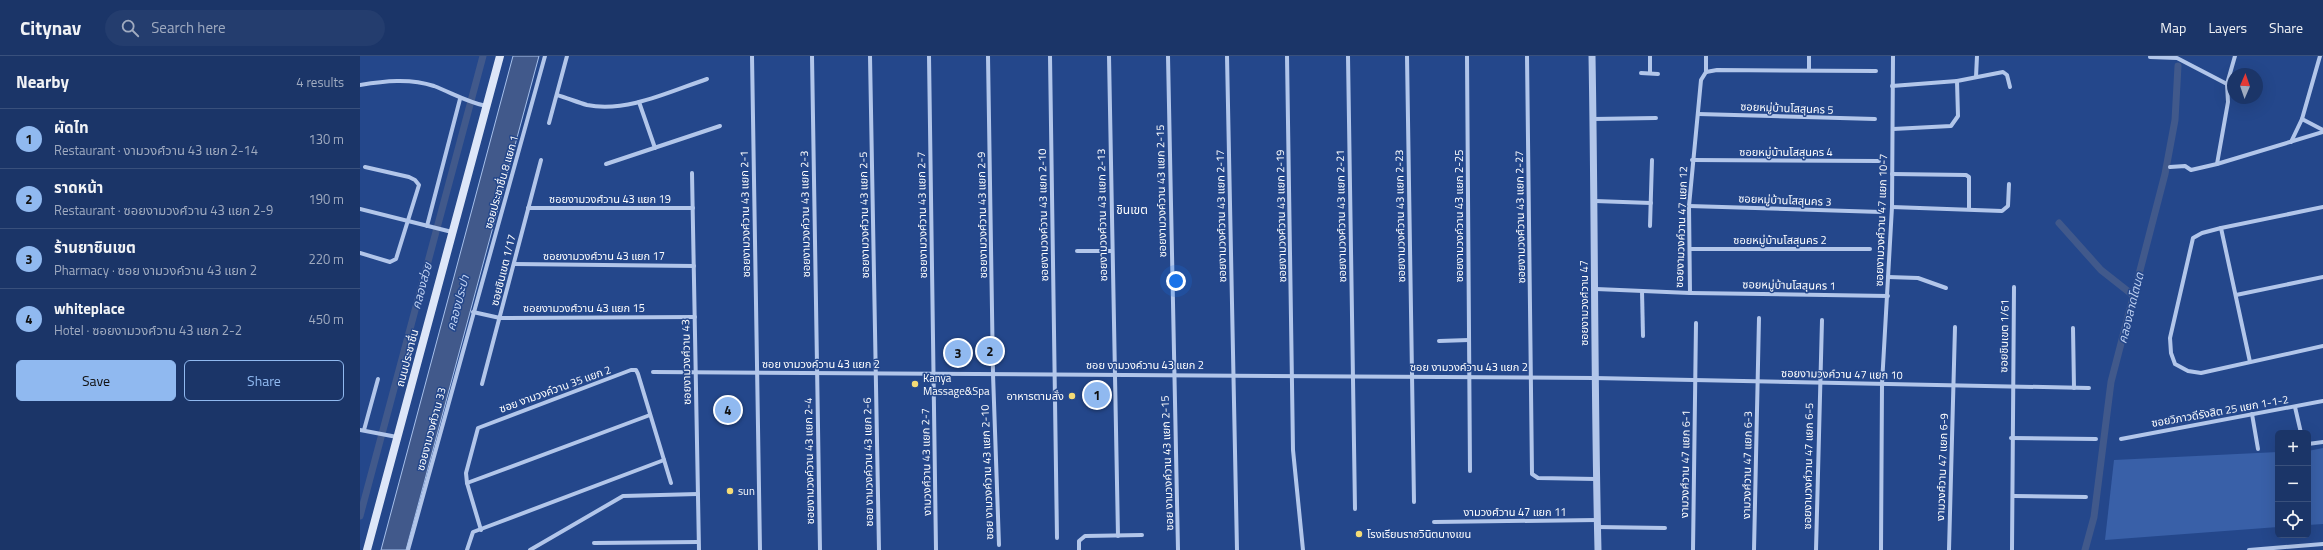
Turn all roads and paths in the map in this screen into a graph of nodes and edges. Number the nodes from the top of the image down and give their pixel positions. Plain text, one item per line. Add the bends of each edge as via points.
1 (500, 56) edge
2 (545, 56) edge
3 (567, 56) edge
4 (752, 56) edge
5 (812, 56) edge
6 (870, 56) edge
7 (929, 56) edge
8 (988, 56) edge
9 (1050, 56) edge
10 (1109, 56) edge
11 (1168, 56) edge
12 (1227, 56) edge
13 (1287, 56) edge
14 (1348, 56) edge
15 (1407, 56) edge
16 (1467, 56) edge
17 (1527, 56) edge
18 (1592, 56) edge
19 (1650, 56) edge
20 (1706, 56) edge
21 (1809, 56) edge
22 (1893, 56) edge
23 (1978, 56) edge
24 (2235, 56) edge
25 (2320, 56) edge
26 (2150, 57) edge
27 (2232, 68) edge
28 (1809, 70) junction
29 (1876, 71) dead end
30 (1706, 72) junction
31 (1650, 73) junction
32 (1641, 74) dead end
33 (1658, 74) dead end
34 (1976, 77) junction
35 (707, 79) dead end
36 (1957, 81) junction
37 (2227, 84) edge
38 (360, 85) edge
39 (1892, 86) junction
40 (2010, 87) dead end
41 (557, 95) junction
42 (461, 100) junction
43 (639, 102) junction
44 (2228, 104) edge
45 (486, 106) junction
46 (1698, 114) junction
47 (1656, 118) dead end
48 (1593, 119) junction
49 (1875, 119) dead end
50 (2302, 119) junction
51 (549, 123) dead end
52 (720, 126) dead end
53 (1893, 129) junction
54 (2323, 131) edge
55 (2291, 142) junction
56 (655, 148) junction
57 (540, 160) dead end
58 (1652, 160) dead end
59 (1692, 160) junction
60 (1879, 161) dead end
61 (606, 164) dead end
62 (2217, 164) junction
63 (365, 167) dead end
64 (2170, 167) dead end
65 (692, 173) dead end
66 (1892, 174) junction
67 (2009, 184) dead end
68 (1594, 201) junction
69 (1650, 203) junction
70 (1689, 206) junction
71 (2323, 206) edge
72 (1892, 207) junction
73 (528, 208) junction
74 (693, 208) junction
75 (360, 209) edge
76 (1969, 209) junction
77 (1881, 212) dead end
78 (408, 221) junction
79 (428, 226) junction
80 (1650, 226) dead end
81 (2221, 228) junction
82 (452, 232) junction
83 (1690, 248) junction
84 (1870, 249) dead end
85 (1077, 251) dead end
86 (1112, 251) junction
87 (360, 253) edge
88 (514, 264) junction
89 (694, 266) junction
90 (1888, 277) junction
91 (2323, 277) edge
92 (2014, 287) dead end
93 (1946, 288) dead end
94 (1596, 289) junction
95 (1642, 291) junction
96 (1690, 292) junction
97 (2236, 295) junction
98 (1888, 296) junction
99 (473, 312) junction
100 (695, 317) junction
101 (500, 318) junction
102 (1759, 318) dead end
103 (1822, 320) dead end
104 (1696, 323) dead end
105 (1956, 327) dead end
106 (2073, 328) dead end
107 (1643, 336) dead end
108 (1469, 340) junction
109 (1439, 342) dead end
110 (2323, 346) edge
111 (2250, 362) junction
112 (653, 372) dead end
113 (696, 372) junction
114 (757, 372) junction
115 (816, 372) junction
116 (876, 373) junction
117 (933, 373) junction
118 (993, 374) junction
119 (1055, 374) junction
120 (1113, 374) junction
121 (1173, 375) junction
122 (1233, 375) junction
123 (1293, 375) junction
124 (1353, 376) junction
125 (1412, 376) junction
126 (1470, 376) junction
127 (1531, 377) junction
128 (1594, 378) junction
129 (378, 379) dead end
130 (1696, 379) junction
131 (1758, 381) junction
132 (1819, 382) junction
133 (482, 384) dead end
134 (1882, 384) junction
135 (1954, 385) junction
136 (2012, 386) junction
137 (2074, 388) junction
138 (2090, 388) dead end
139 (2323, 400) edge
140 (2295, 406) junction
141 (2252, 414) junction
142 (650, 415) junction
143 (362, 430) edge
144 (2300, 430) edge
145 (393, 436) junction
146 (2011, 438) junction
147 (2096, 438) dead end
148 (2121, 439) dead end
149 (2323, 442) edge
150 (2311, 444) edge
151 (2258, 449) dead end
152 (664, 460) junction
153 (1470, 471) dead end
154 (1596, 480) junction
155 (467, 483) junction
156 (671, 483) dead end
157 (698, 494) junction
158 (2014, 496) junction
159 (2086, 497) dead end
160 (1414, 502) dead end
161 (1355, 509) dead end
162 (1434, 522) dead end
163 (1597, 523) junction
164 (1665, 528) dead end
165 (481, 530) junction
166 (1142, 535) dead end
167 (1118, 536) junction
168 (1057, 538) dead end
169 (698, 542) junction
170 (594, 543) dead end
171 (2323, 544) edge
172 (999, 545) dead end
173 (367, 550) edge
174 (408, 550) edge
175 (467, 550) edge
176 (530, 550) edge
177 (699, 550) edge
178 (760, 550) edge
179 (820, 550) edge
180 (878, 550) edge
181 (936, 550) edge
182 (1079, 550) edge
183 (1178, 550) edge
184 (1237, 550) edge
185 (1302, 550) edge
186 (1598, 550) edge
187 (1693, 550) edge
188 (1754, 550) edge
189 (1816, 550) edge
190 (1881, 550) edge
191 (1949, 550) edge
192 (2012, 550) edge
193 (2250, 550) edge

1 - 45 main road, ถนนประชาชื่น
2 - 99 street, ซอยประชาชื่น 8 แยก 1
3 - 41 street
4 - 114 street, ซอยงามวงศ์วาน 43 แยก 2-1
5 - 115 street, ซอยงามวงค์วาน 43 แยก 2-3
6 - 116 street, ซอยงามวงศ์วาน 43 แยก 2-5
7 - 117 street, ซอยงามวงศ์วาน 43 แยก 2-7
8 - 118 street, ซอยงามวงศ์วาน 43 แยก 2-9
9 - 119 street, ซอยงามวงค์วาน 43 แยก 2-10
10 - 86 street, ซอยงามวงศ์วาน 43 แยก 2-13
11 - 121 street, ซอยงามวงค์วาน 43 แยก 2-15
12 - 122 street, ซอยงามวงศ์วาน 43 แยก 2-17
13 - 123 street, ซอยงามวงศ์วาน 43 แยก 2-19
14 - 124 street, ซอยงามวงศ์วาน 43 แยก 2-21
15 - 125 street, ซอยงามวงศ์วาน 43 แยก 2-23
16 - 108 street, ซอยงามวงค์วาน 43 แยก 2-25
17 - 127 street, ซอยงามวงศ์วาน 43 แยก 2-27
18 - 48 street, ซอยงามวงศ์วาน 47
19 - 31 street
20 - 30 street, ซอยงามวงค์วาน 47 แยก 12
21 - 28 street
22 - 39 street, ซอยงามวงศ์วาน 47 แยก 10-7
23 - 34 street
24 - 27 street
25 - 50 street
26 - 37 street via 2177,58
28 - 29 street
28 - 30 street
30 - 46 street, ซอยงามวงค์วาน 47 แยก 12 via 1701,80
31 - 32 street
31 - 33 street
34 - 36 street
34 - 40 street via 2002,72 2007,75
35 - 43 street
36 - 39 street
36 - 53 street via 1958,116 1951,126
38 - 42 street via 408,81 433,86
39 - 53 street, ซอยงามวงศ์วาน 47 แยก 10-7
41 - 43 street via 588,105 612,106
41 - 51 street
42 - 45 street
42 - 79 street
43 - 56 street
44 - 62 street
45 - 82 main road, ถนนประชาชื่น
46 - 49 street, ซอยหมู่บ้านโสสุนคร 5
46 - 59 street, ซอยงามวงค์วาน 47 แยก 12
47 - 48 street
48 - 68 street, ซอยงามวงศ์วาน 47
50 - 54 street
50 - 55 street
52 - 56 street
53 - 66 street, ซอยงามวงศ์วาน 47 แยก 10-7
54 - 55 street
55 - 62 street
56 - 61 street
57 - 73 street, ซอยชินเขต 1/17
58 - 69 street
59 - 60 street, ซอยหมู่บ้านโสสุนคร 4
59 - 70 street, ซอยงามวงค์วาน 47 แยก 12
62 - 64 street via 2191,170 2185,166
63 - 78 street via 409,177 417,182 419,185
65 - 74 street, ซอยงามวงศ์วาน 43
66 - 72 street, ซอยงามวงศ์วาน 47 แยก 10-7
66 - 76 street via 1966,175 1969,177
67 - 76 street via 2006,209
68 - 69 street
68 - 94 street, ซอยงามวงศ์วาน 47
69 - 80 street
70 - 77 street, ซอยหมู่บ้านโสสุนคร 3
70 - 83 street, ซอยงามวงค์วาน 47 แยก 12
71 - 81 street
72 - 76 street
72 - 90 street, ซอยงามวงศ์วาน 47 แยก 10-7
73 - 74 street, ซอยงามวงศ์วาน 43 แยก 19
73 - 88 street, ซอยชินเขต 1/17
74 - 89 street, ซอยงามวงศ์วาน 43
75 - 78 street
78 - 79 street
78 - 87 street via 398,257 394,261
79 - 82 street
81 - 97 street
81 - 111 street via 2193,238 2170,338 2171,354 2175,364 2188,371 2201,373
82 - 145 main road, ถนนประชาชื่น
83 - 84 street, ซอยหมู่บ้านโสสุนคร 2
83 - 96 street, ซอยงามวงค์วาน 47 แยก 12
85 - 86 street
86 - 120 street, ซอยงามวงศ์วาน 43 แยก 2-13
88 - 89 street, ซอยงามวงศ์วาน 43 แยก 17
88 - 101 street, ซอยชินเขต 1/17
89 - 100 street, ซอยงามวงศ์วาน 43
90 - 93 street via 1918,278
90 - 98 street, ซอยงามวงศ์วาน 47 แยก 10-7
91 - 97 street
92 - 136 street, ซอยชินเขต 1/61
94 - 95 street, ซอยงามวงค์วาน 47 แยก 12
94 - 128 street, ซอยงามวงศ์วาน 47
95 - 96 street, ซอยงามวงค์วาน 47 แยก 12
95 - 107 street
96 - 98 street, ซอยหมู่บ้านโสสุนคร 1
97 - 111 street
98 - 134 street, ซอยงามวงศ์วาน 47 แยก 10-7
99 - 101 street, ซอยงามวงศ์วาน 43 แยก 15
99 - 174 street, ซอยงามวงศ์วาน 33
100 - 101 street, ซอยงามวงศ์วาน 43 แยก 15
100 - 113 street, ซอยงามวงศ์วาน 43
101 - 133 street, ซอยชินเขต 1/17
102 - 131 street, งามวงศ์วาน 47 แยก 6-3
103 - 132 street, ซอยงามวงศ์วาน 47 แยก 6-5
104 - 130 street, งามวงศ์วาน 47 แยก 6-1
105 - 135 street, งามวงศ์วาน 47 แยก 6-9
106 - 137 street
108 - 109 street
108 - 126 street, ซอยงามวงค์วาน 43 แยก 2-25
110 - 111 street
112 - 113 street, ซอย งามวงค์วาน 43 แยก 2
113 - 114 street, ซอย งามวงค์วาน 43 แยก 2
113 - 157 street, ซอยงามวงศ์วาน 43
114 - 115 street, ซอย งามวงค์วาน 43 แยก 2
114 - 178 street, ซอยงามวงศ์วาน 43 แยก 2-1
115 - 116 street, ซอย งามวงค์วาน 43 แยก 2
115 - 179 street, ซอยงามวงค์วาน 43 แยก 2-4
116 - 117 street, ซอย งามวงค์วาน 43 แยก 2
116 - 180 street, ซอย งามวงค์วาน 43 แยก 2-6
117 - 118 street, ซอย งามวงค์วาน 43 แยก 2
117 - 181 street, งามวงศ์วาน 43 แยก 2-7
118 - 119 street, ซอย งามวงค์วาน 43 แยก 2
118 - 172 street, ซอย งามวงค์วาน 43 แยก 2-10
119 - 120 street, ซอย งามวงค์วาน 43 แยก 2
119 - 168 street, ซอยงามวงค์วาน 43 แยก 2-10
120 - 121 street, ซอย งามวงค์วาน 43 แยก 2
120 - 167 street, ซอยงามวงศ์วาน 43 แยก 2-13
121 - 122 street, ซอย งามวงค์วาน 43 แยก 2
121 - 183 street, ซอย งามวงค์วาน 43 แยก 2-15
122 - 123 street, ซอย งามวงค์วาน 43 แยก 2
122 - 184 street, ซอยงามวงศ์วาน 43 แยก 2-17
123 - 124 street, ซอย งามวงค์วาน 43 แยก 2
123 - 185 street, ซอยงามวงศ์วาน 43 แยก 2-19 via 1293,450
124 - 125 street, ซอย งามวงค์วาน 43 แยก 2
124 - 161 street, ซอยงามวงศ์วาน 43 แยก 2-21
125 - 126 street, ซอย งามวงค์วาน 43 แยก 2
125 - 160 street, ซอยงามวงศ์วาน 43 แยก 2-23
126 - 127 street, ซอย งามวงค์วาน 43 แยก 2
126 - 153 street, ซอยงามวงค์วาน 43 แยก 2-25
127 - 128 street, ซอย งามวงค์วาน 43 แยก 2
127 - 154 street, ซอยงามวงศ์วาน 43 แยก 2-27 via 1532,474 1538,478
128 - 130 street, ซอยงามวงค์วาน 47 แยก 10
128 - 154 street, ซอยงามวงศ์วาน 47
129 - 143 street
130 - 131 street, ซอยงามวงค์วาน 47 แยก 10
130 - 187 street, งามวงศ์วาน 47 แยก 6-1
131 - 132 street, ซอยงามวงค์วาน 47 แยก 10
131 - 188 street, งามวงศ์วาน 47 แยก 6-3
132 - 134 street, ซอยงามวงค์วาน 47 แยก 10
132 - 189 street, ซอยงามวงศ์วาน 47 แยก 6-5
134 - 135 street, ซอยงามวงค์วาน 47 แยก 10
134 - 190 street, ซอยงามวงศ์วาน 47 แยก 10-7
135 - 136 street, ซอยงามวงค์วาน 47 แยก 10
135 - 191 street, งามวงศ์วาน 47 แยก 6-9
136 - 137 street, ซอยงามวงค์วาน 47 แยก 10
136 - 146 street, ซอยชินเขต 1/61
137 - 138 street, ซอยงามวงค์วาน 47 แยก 10
139 - 140 street, ซอยวิภาวดีรังสิต 25 แยก 1-1-2
140 - 141 street, ซอยวิภาวดีรังสิต 25 แยก 1-1-2
140 - 144 street
141 - 148 street, ซอยวิภาวดีรังสิต 25 แยก 1-1-2
141 - 151 street
142 - 152 street
142 - 155 street
142 - 155 street, ซอย งามวงค์วาน 35 แยก 2 via 636,370 631,370 481,426 466,473
143 - 145 street
145 - 173 main road, ถนนประชาชื่น
146 - 147 street
146 - 158 street, ซอยชินเขต 1/61
149 - 150 street
152 - 156 street
152 - 165 street
154 - 163 street, ซอยงามวงศ์วาน 47
155 - 165 street
157 - 169 street, ซอยงามวงศ์วาน 43
157 - 176 street via 620,497
158 - 159 street
158 - 192 street, ซอยชินเขต 1/61
162 - 163 street, งามวงศ์วาน 47 แยก 11
163 - 164 street, งามวงศ์วาน 47 แยก 11
163 - 186 street, ซอยงามวงศ์วาน 47
165 - 175 street via 471,534
166 - 167 street
167 - 182 street via 1083,537 1079,541
169 - 170 street
169 - 177 street, ซอยงามวงศ์วาน 43
171 - 193 street

